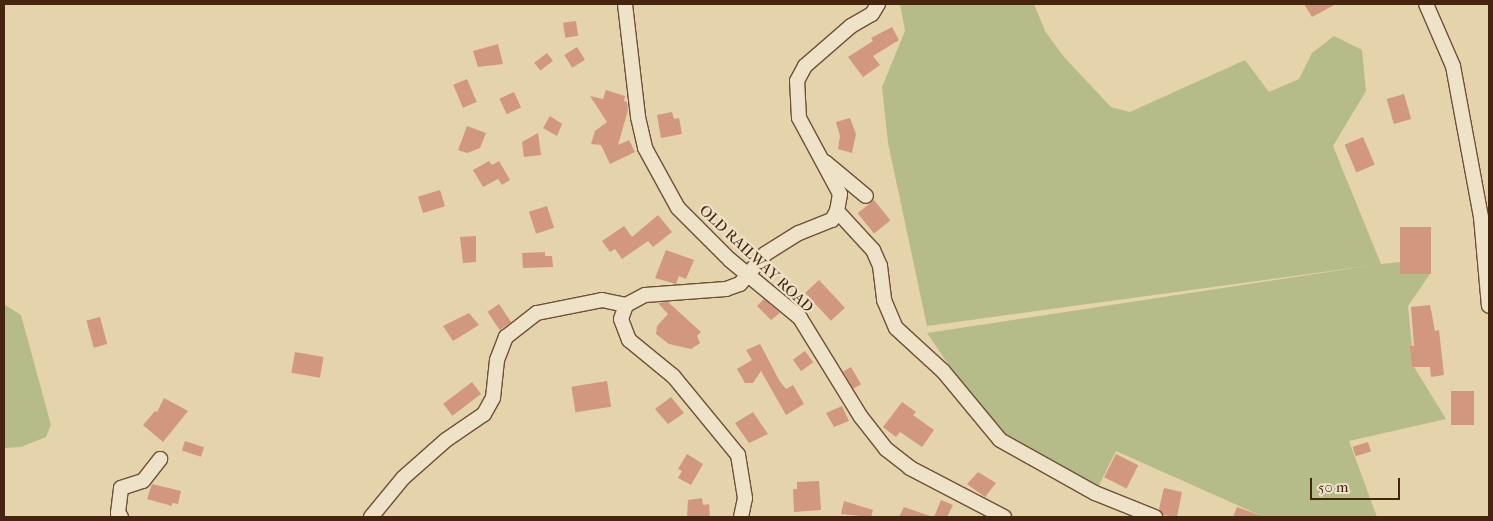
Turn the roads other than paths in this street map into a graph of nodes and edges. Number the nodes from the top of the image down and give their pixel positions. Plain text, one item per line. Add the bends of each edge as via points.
1 (625, 4) edge
2 (878, 4) edge
3 (1426, 4) edge
4 (819, 157) junction
5 (866, 196) dead end
6 (837, 211) junction
7 (748, 272) junction
8 (626, 305) junction
9 (1489, 306) edge
10 (160, 460) dead end
11 (121, 517) edge
12 (371, 517) edge
13 (741, 517) edge
14 (1004, 517) edge
15 (1155, 517) edge

1 - 7 street, OLD RAILWAY ROAD via 638,117 645,148 678,208 730,260
2 - 4 street via 872,14 851,26 805,66 797,81 798,118
3 - 9 street via 1453,66 1481,217
4 - 5 street
4 - 6 street via 840,194
6 - 7 street via 832,220 799,233 765,254
6 - 15 street via 873,250 880,266 884,300 896,328 943,371 1000,440 1095,493
7 - 8 street via 740,284 726,289 645,296
7 - 14 street, OLD RAILWAY ROAD via 800,318 861,417 886,449 910,468
8 - 12 street via 602,300 537,312 506,337 497,360 493,398 484,414 446,440 403,478
8 - 13 street via 621,319 629,340 673,376 738,455 745,498
10 - 11 street via 143,481 121,488 118,512

